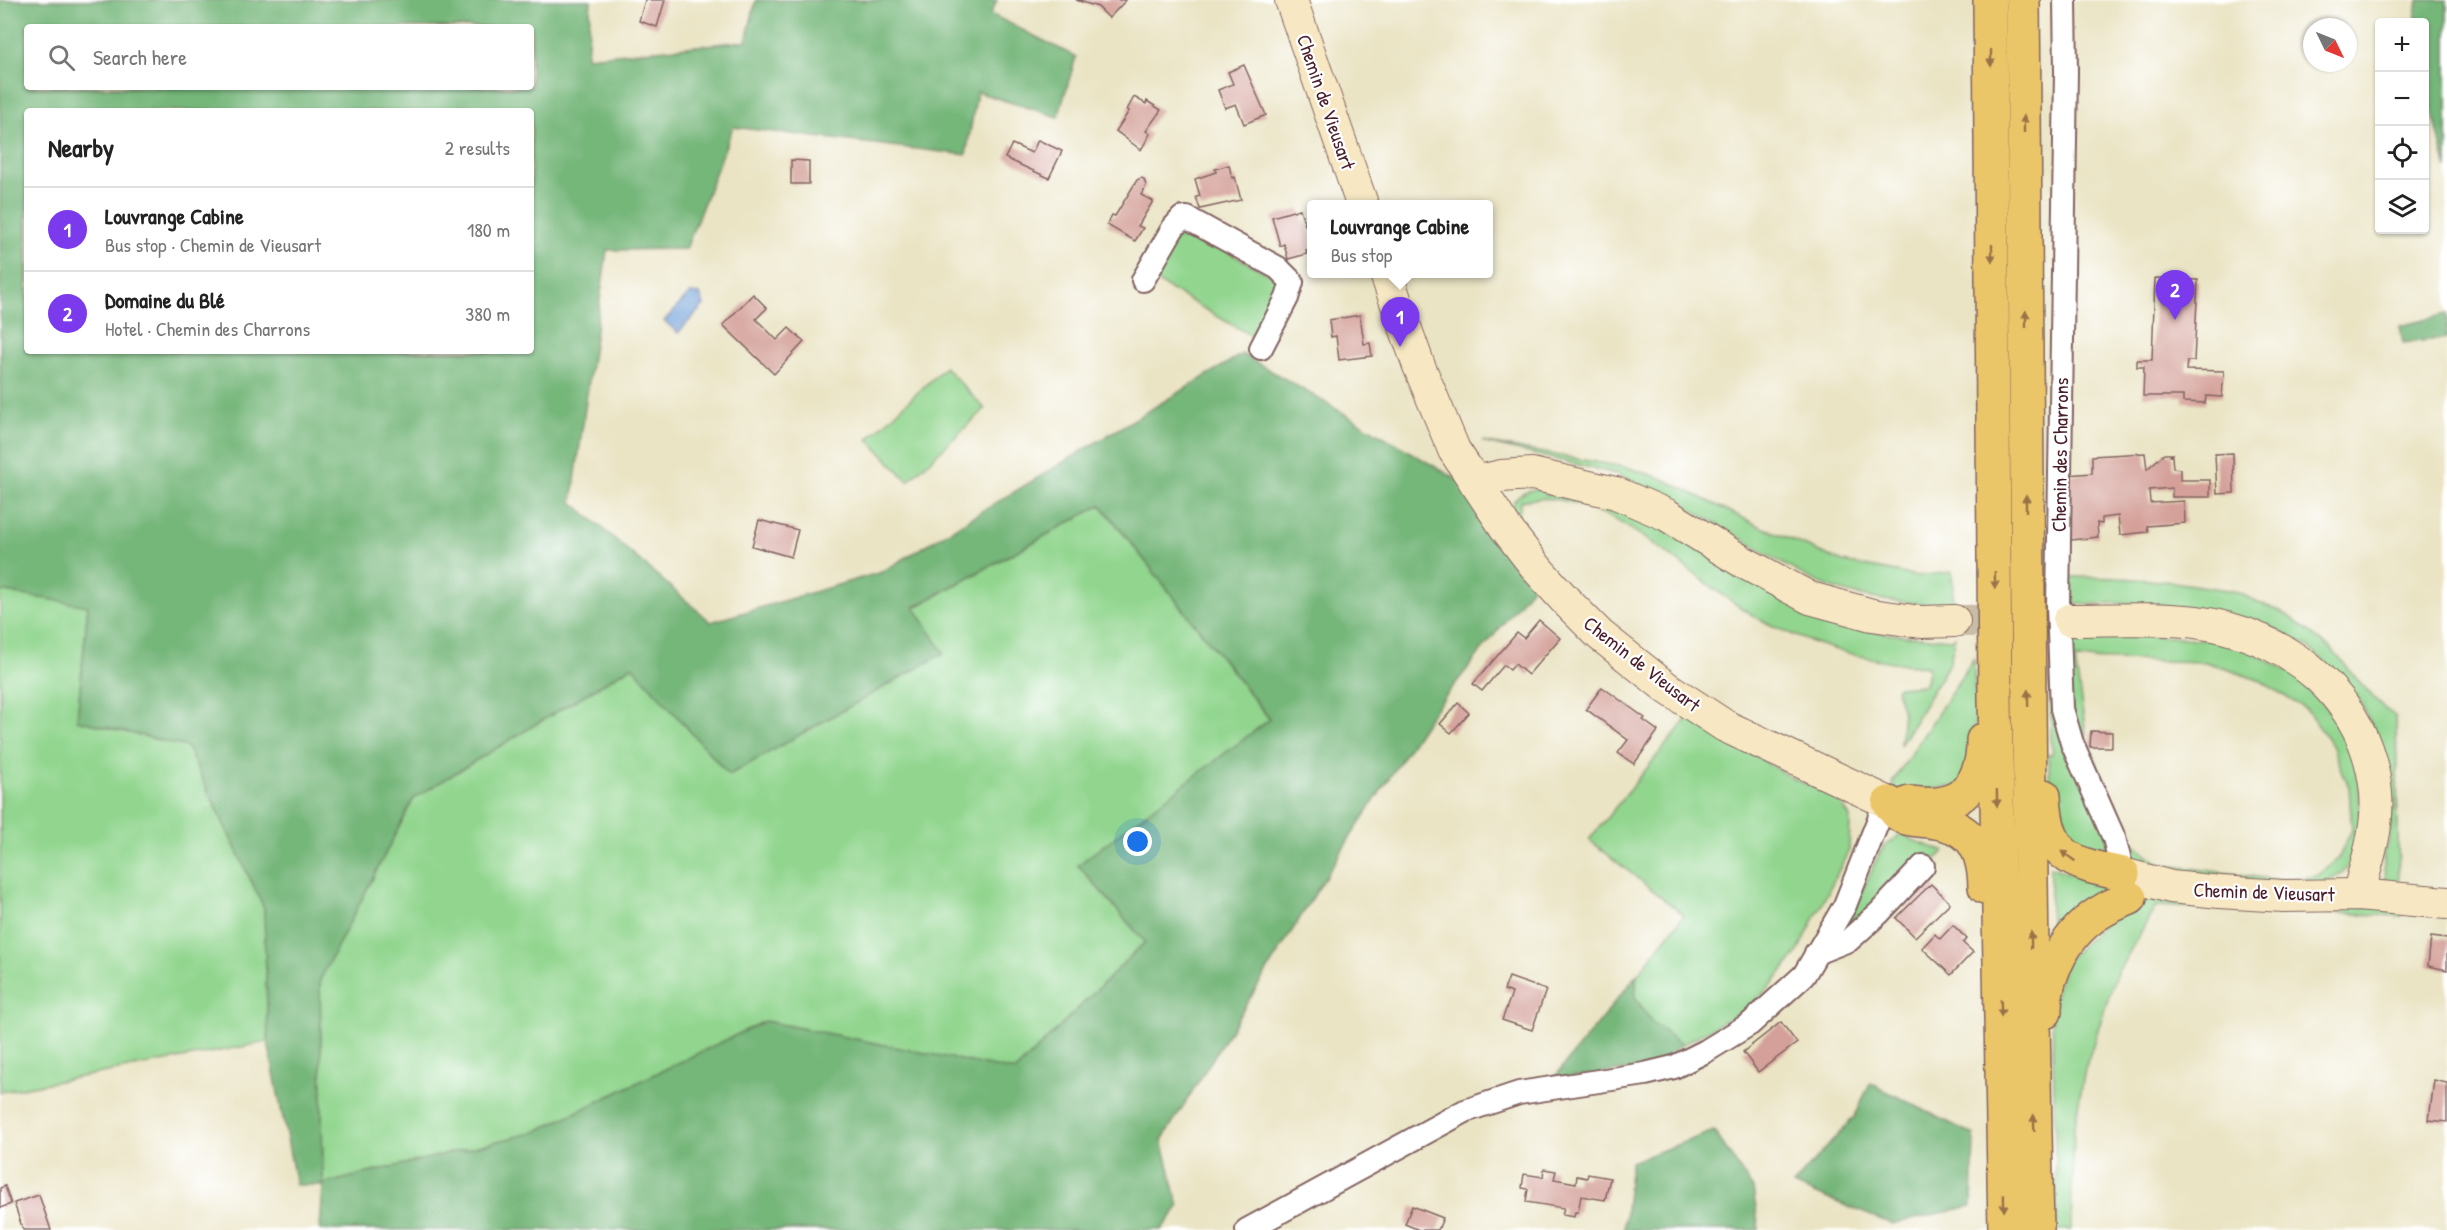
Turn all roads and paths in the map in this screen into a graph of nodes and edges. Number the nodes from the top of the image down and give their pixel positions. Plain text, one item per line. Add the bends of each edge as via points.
1 (1291, 0) edge
2 (1990, 0) edge
3 (2024, 0) edge
4 (2066, 0) edge
5 (1361, 200) edge
6 (1388, 278) edge
7 (1143, 280) dead end
8 (1261, 348) dead end
9 (1475, 482) junction
10 (2069, 620) tunnel mouth
11 (1954, 621) tunnel mouth
12 (1995, 698) junction
13 (2029, 757) junction
14 (1888, 802) junction
15 (1923, 866) dead end
16 (2126, 886) junction
17 (2358, 895) junction
18 (2447, 903) edge
19 (2000, 950) junction
20 (1816, 953) junction
21 (2032, 1082) junction
22 (1247, 1230) edge
23 (2005, 1230) edge
24 (2037, 1230) edge

1 - 5 street, Chemin de Vieusart
2 -> 12 highway
13 -> 3 highway
4 - 16 street, Chemin des Charrons via 2058,596 2062,709 2072,743 2114,838
6 - 9 street, Chemin de Vieusart via 1454,450
7 - 8 street via 1182,218 1278,268 1292,282
9 - 11 street via 1532,474 1616,493 1667,515 1810,598 1872,615 1921,622
9 - 14 street, Chemin de Vieusart via 1525,553 1567,602 1667,688 1725,726
10 - 17 street, Chemin de Vieusart via 2196,622 2241,632 2281,648 2306,666 2354,719 2369,757 2376,794 2374,836
12 - 14 highway via 1982,705 1981,768 1965,791 1952,801 1938,804
12 -> 19 highway
16 -> 13 highway via 2060,851 2045,818 2042,765
21 -> 13 highway
14 - 19 highway via 1898,814 1950,824 1972,839 1980,852 1984,872 1986,939
14 - 20 street via 1845,906
15 - 20 street via 1849,940
16 - 17 street, Chemin de Vieusart via 2283,896
16 - 21 highway via 2063,949 2049,982 2045,1004 2046,1071
17 - 18 street, Chemin de Vieusart
19 -> 23 highway
20 - 22 street via 1804,975 1750,1024 1674,1067 1519,1093 1465,1111
24 -> 21 highway

